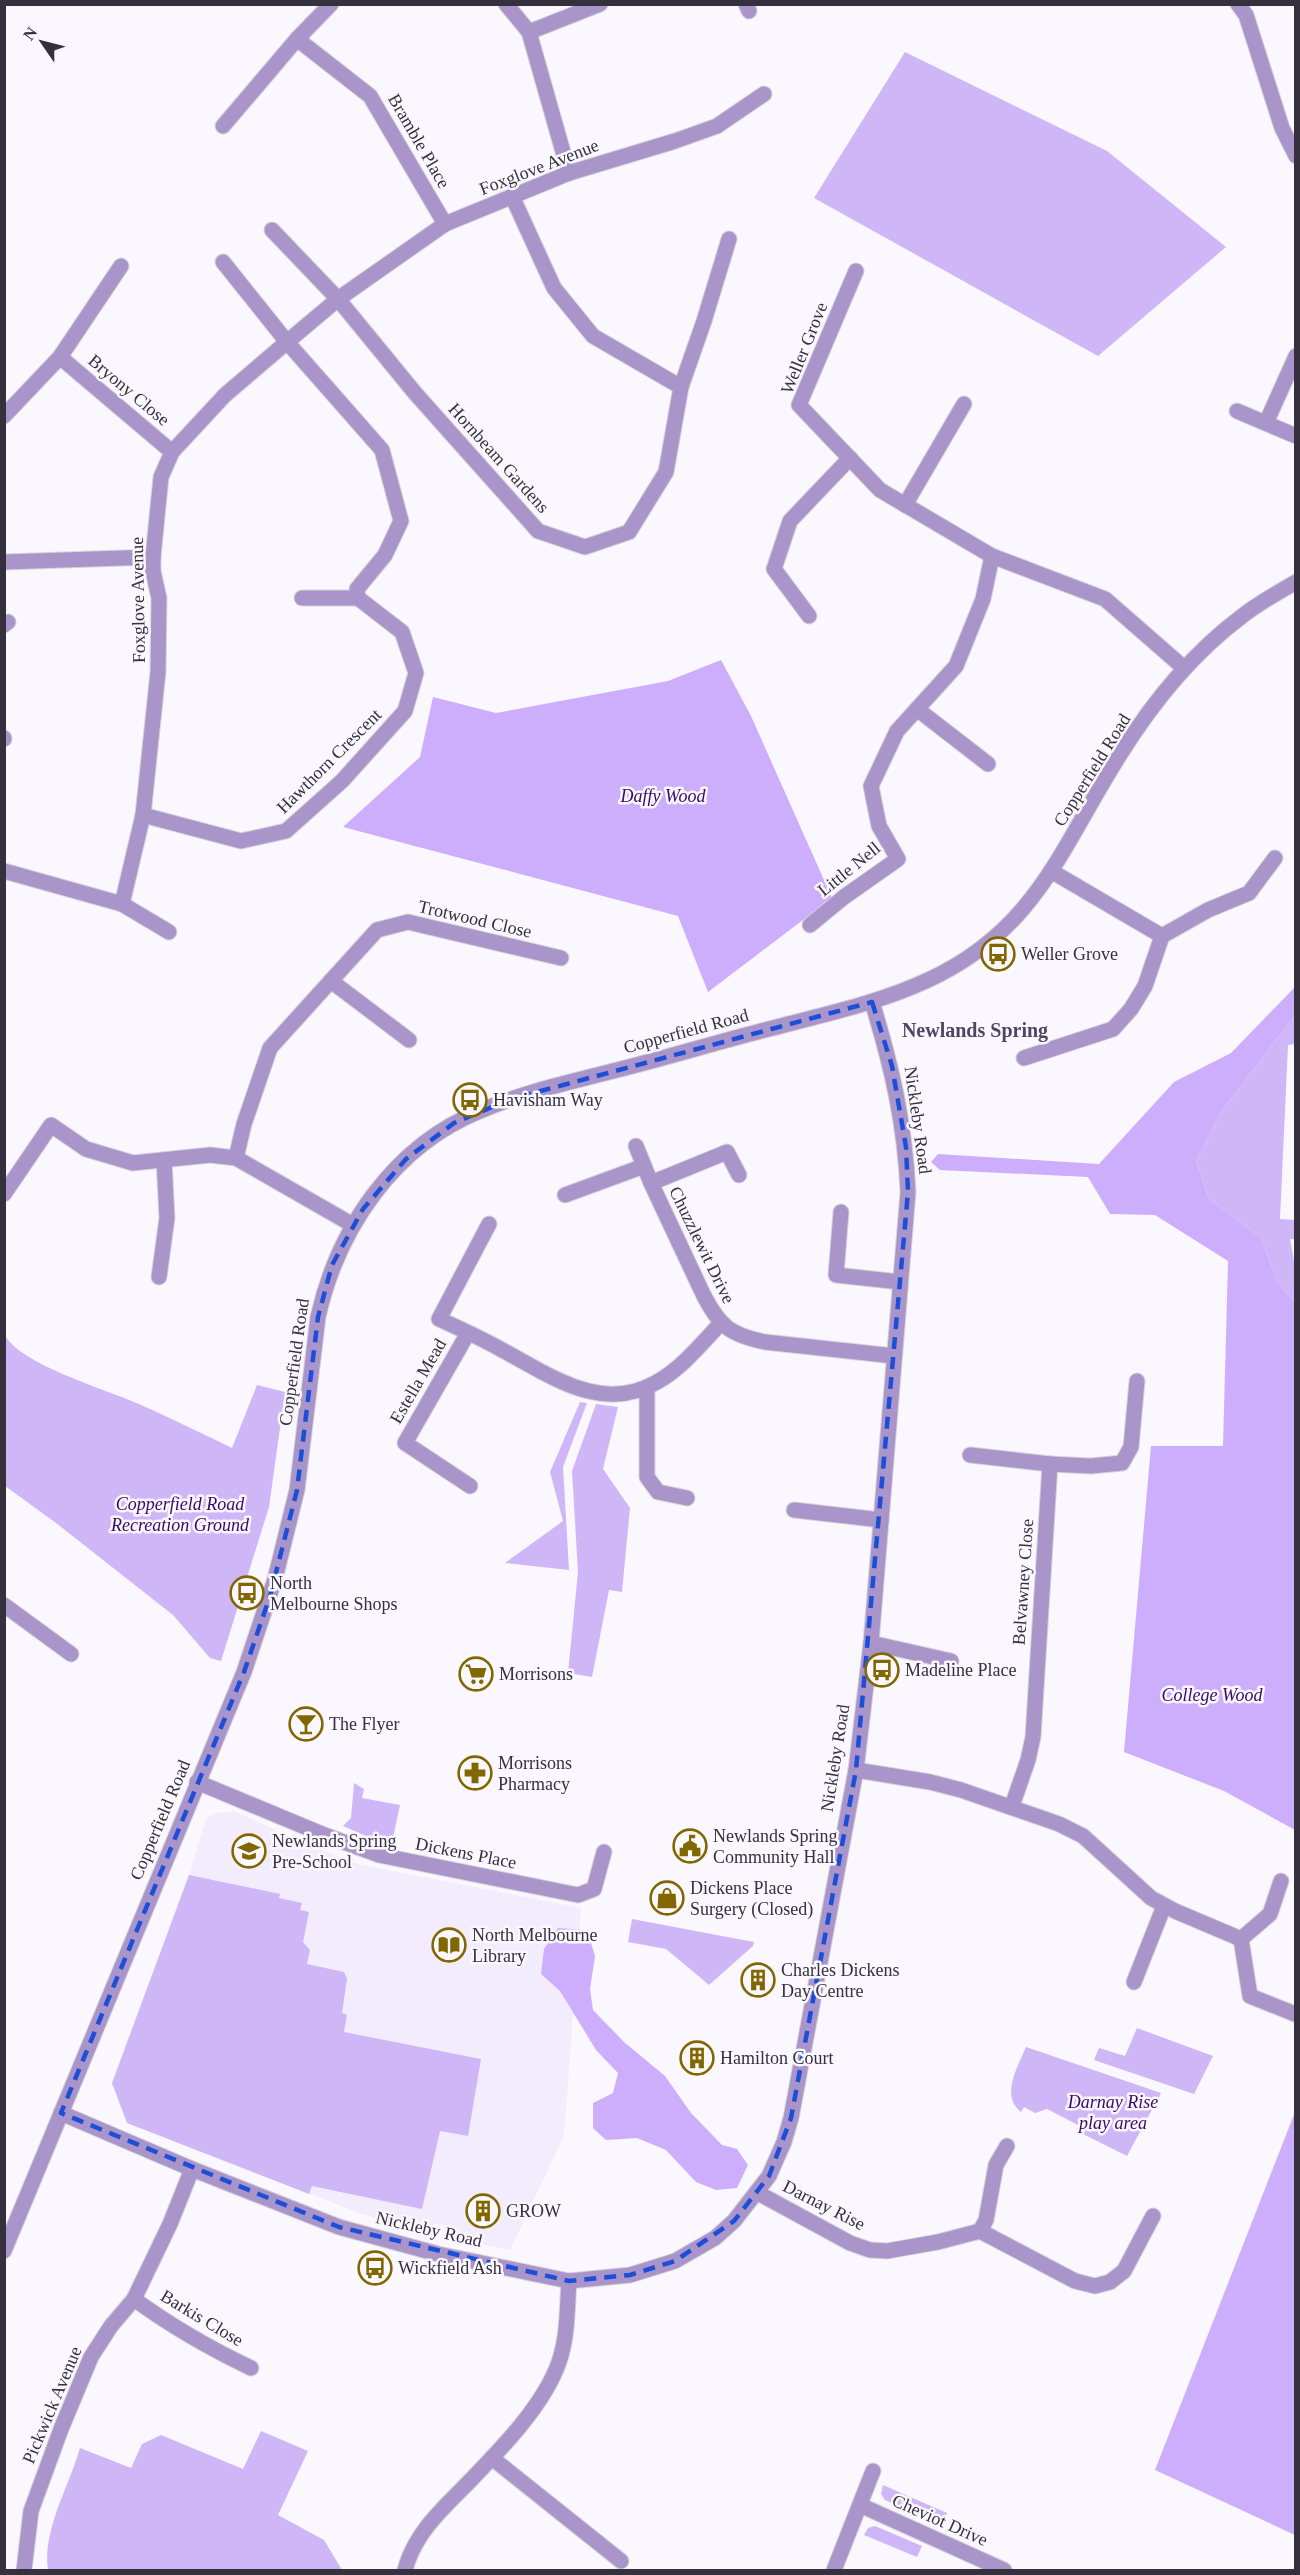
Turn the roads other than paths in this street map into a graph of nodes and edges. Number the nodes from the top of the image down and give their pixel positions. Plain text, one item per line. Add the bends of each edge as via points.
1 (331, 4) edge
2 (506, 4) edge
3 (600, 4) edge
4 (1246, 8) edge
5 (529, 32) junction
6 (297, 39) junction
7 (764, 94) dead end
8 (223, 126) dead end
9 (1296, 156) edge
10 (569, 173) junction
11 (512, 196) junction
12 (445, 224) junction
13 (272, 230) dead end
14 (729, 239) dead end
15 (223, 261) dead end
16 (121, 266) dead end
17 (856, 271) dead end
18 (338, 299) junction
19 (287, 342) junction
20 (1296, 356) edge
21 (60, 357) junction
22 (681, 387) junction
23 (964, 404) dead end
24 (1237, 411) dead end
25 (4, 416) edge
26 (1266, 423) junction
27 (1296, 436) edge
28 (172, 452) junction
29 (850, 458) junction
30 (906, 505) junction
31 (992, 556) junction
32 (153, 557) junction
33 (4, 562) edge
34 (1296, 582) edge
35 (302, 598) dead end
36 (358, 598) junction
37 (809, 616) dead end
38 (1184, 668) junction
39 (917, 709) junction
40 (988, 764) dead end
41 (143, 815) junction
42 (1275, 858) dead end
43 (4, 871) edge
44 (1051, 871) junction
45 (122, 904) junction
46 (810, 925) dead end
47 (169, 932) dead end
48 (1162, 936) junction
49 (561, 958) dead end
50 (331, 981) junction
51 (872, 1002) junction
52 (409, 1040) dead end
53 (1024, 1058) dead end
54 (636, 1146) dead end
55 (236, 1158) junction
56 (164, 1160) junction
57 (644, 1166) junction
58 (739, 1175) dead end
59 (651, 1183) junction
60 (4, 1194) edge
61 (565, 1196) dead end
62 (841, 1212) dead end
63 (489, 1224) dead end
64 (353, 1225) junction
65 (159, 1278) dead end
66 (900, 1282) junction
67 (721, 1323) junction
68 (468, 1333) junction
69 (894, 1356) junction
70 (1137, 1381) dead end
71 (647, 1387) junction
72 (970, 1455) dead end
73 (1050, 1464) junction
74 (470, 1486) dead end
75 (687, 1498) dead end
76 (794, 1510) dead end
77 (881, 1520) junction
78 (4, 1605) edge
79 (871, 1643) junction
80 (71, 1654) dead end
81 (951, 1661) dead end
82 (856, 1770) junction
83 (197, 1782) junction
84 (1012, 1806) junction
85 (604, 1852) dead end
86 (1281, 1881) dead end
87 (1164, 1906) junction
88 (1241, 1939) junction
89 (1134, 1982) dead end
90 (1295, 2014) edge
91 (61, 2113) junction
92 (1007, 2146) dead end
93 (192, 2169) junction
94 (758, 2193) junction
95 (1154, 2216) dead end
96 (980, 2231) junction
97 (4, 2251) edge
98 (569, 2281) junction
99 (134, 2299) junction
100 (251, 2368) dead end
101 (492, 2458) junction
102 (873, 2471) dead end
103 (860, 2505) junction
104 (621, 2561) dead end
105 (24, 2571) edge
106 (405, 2571) edge
107 (834, 2571) edge
108 (1004, 2571) edge

1 - 6 street
2 - 5 street
3 - 5 street
4 - 9 street via 1282,128
5 - 10 street
6 - 8 street
6 - 12 street, Bramble Place via 370,96
7 - 10 street, Foxglove Avenue via 717,126
10 - 11 street, Foxglove Avenue
11 - 12 street, Foxglove Avenue
11 - 22 street via 554,288 592,336
12 - 18 street, Foxglove Avenue
13 - 18 street
14 - 22 street, Hornbeam Gardens
15 - 19 street
16 - 21 street, Bryony Close
17 - 29 street, Weller Grove via 799,405
18 - 19 street, Foxglove Avenue
18 - 22 street, Hornbeam Gardens via 415,393 538,531 585,547 629,532 666,472
19 - 28 street, Foxglove Avenue via 225,395
19 - 36 street via 382,450 401,521 385,555 357,589
20 - 26 street
21 - 25 street, Bryony Close
21 - 28 street, Bryony Close
23 - 30 street
24 - 26 street
26 - 27 street
28 - 32 street, Foxglove Avenue via 161,477
29 - 30 street, Weller Grove via 880,490
29 - 37 street via 790,521 774,569
30 - 31 street, Weller Grove
31 - 38 street, Weller Grove via 1105,599
31 - 39 street, Little Nell via 983,599 956,666
32 - 33 street
32 - 41 street, Foxglove Avenue via 159,598 158,672
34 - 38 street, Copperfield Road via 1241,616
35 - 36 street
36 - 41 street, Hawthorn Crescent via 402,632 416,673 405,711 342,781 286,831 242,841
38 - 44 street, Copperfield Road via 1122,751
39 - 40 street
39 - 46 street, Little Nell via 897,731 871,786 879,826 898,859
41 - 45 street, Foxglove Avenue
42 - 48 street via 1249,893
43 - 45 street
44 - 48 street
44 - 51 street, Copperfield Road via 1029,905 988,945 930,980
45 - 47 street
48 - 53 street via 1145,986 1113,1029
49 - 50 street, Trotwood Close via 408,922 377,930
50 - 52 street
50 - 55 street, Trotwood Close via 270,1048
51 - 64 street, Copperfield Road via 543,1089 479,1111 421,1145 376,1192
51 - 66 street, Nickleby Road via 892,1066 906,1147 908,1192
54 - 57 street, Chuzzlewit Drive
55 - 56 street via 210,1155
55 - 64 street
56 - 60 street via 132,1163 86,1149 51,1125
56 - 65 street via 167,1218
57 - 59 street, Chuzzlewit Drive
57 - 61 street
58 - 59 street, Chuzzlewit Drive via 728,1152
59 - 67 street, Chuzzlewit Drive via 704,1296
62 - 66 street via 836,1275
63 - 68 street, Estella Mead via 438,1319
64 - 83 street, Copperfield Road via 332,1265 318,1317 297,1490 282,1555 244,1672
66 - 69 street, Nickleby Road
67 - 69 street, Chuzzlewit Drive via 736,1334 758,1340
67 - 71 street, Estella Mead via 668,1375
68 - 71 street, Estella Mead via 579,1389 608,1394
68 - 74 street, Estella Mead via 405,1443
69 - 77 street, Nickleby Road
70 - 73 street via 1131,1446 1122,1463
71 - 75 street via 647,1477 658,1492
72 - 73 street
73 - 84 street, Belvawney Close via 1033,1737
76 - 77 street
77 - 79 street, Nickleby Road
78 - 80 street
79 - 81 street
79 - 82 street, Nickleby Road
82 - 84 street via 930,1782
82 - 94 street, Nickleby Road via 791,2118 777,2160
83 - 85 street, Dickens Place via 379,1855 578,1895 594,1889
83 - 91 street, Copperfield Road
84 - 87 street via 1083,1836
86 - 88 street via 1270,1914
87 - 88 street
87 - 89 street
88 - 90 street via 1250,1996
91 - 93 street, Nickleby Road
91 - 97 street, Copperfield Road
92 - 96 street via 996,2165 986,2220
93 - 98 street, Nickleby Road via 339,2228 438,2254
93 - 99 street, Pickwick Avenue
94 - 96 street, Darnay Rise via 870,2250 887,2251
94 - 98 street, Nickleby Road via 715,2238 675,2261 630,2275
95 - 96 street via 1124,2271 1110,2282 1095,2286 1075,2281
98 - 101 street via 566,2335 559,2363 545,2391
99 - 100 street, Barkis Close via 212,2350
99 - 105 street, Pickwick Avenue via 91,2356 61,2429 31,2511
101 - 104 street
101 - 106 street via 426,2526 409,2555
102 - 103 street
103 - 107 street
103 - 108 street, Cheviot Drive

